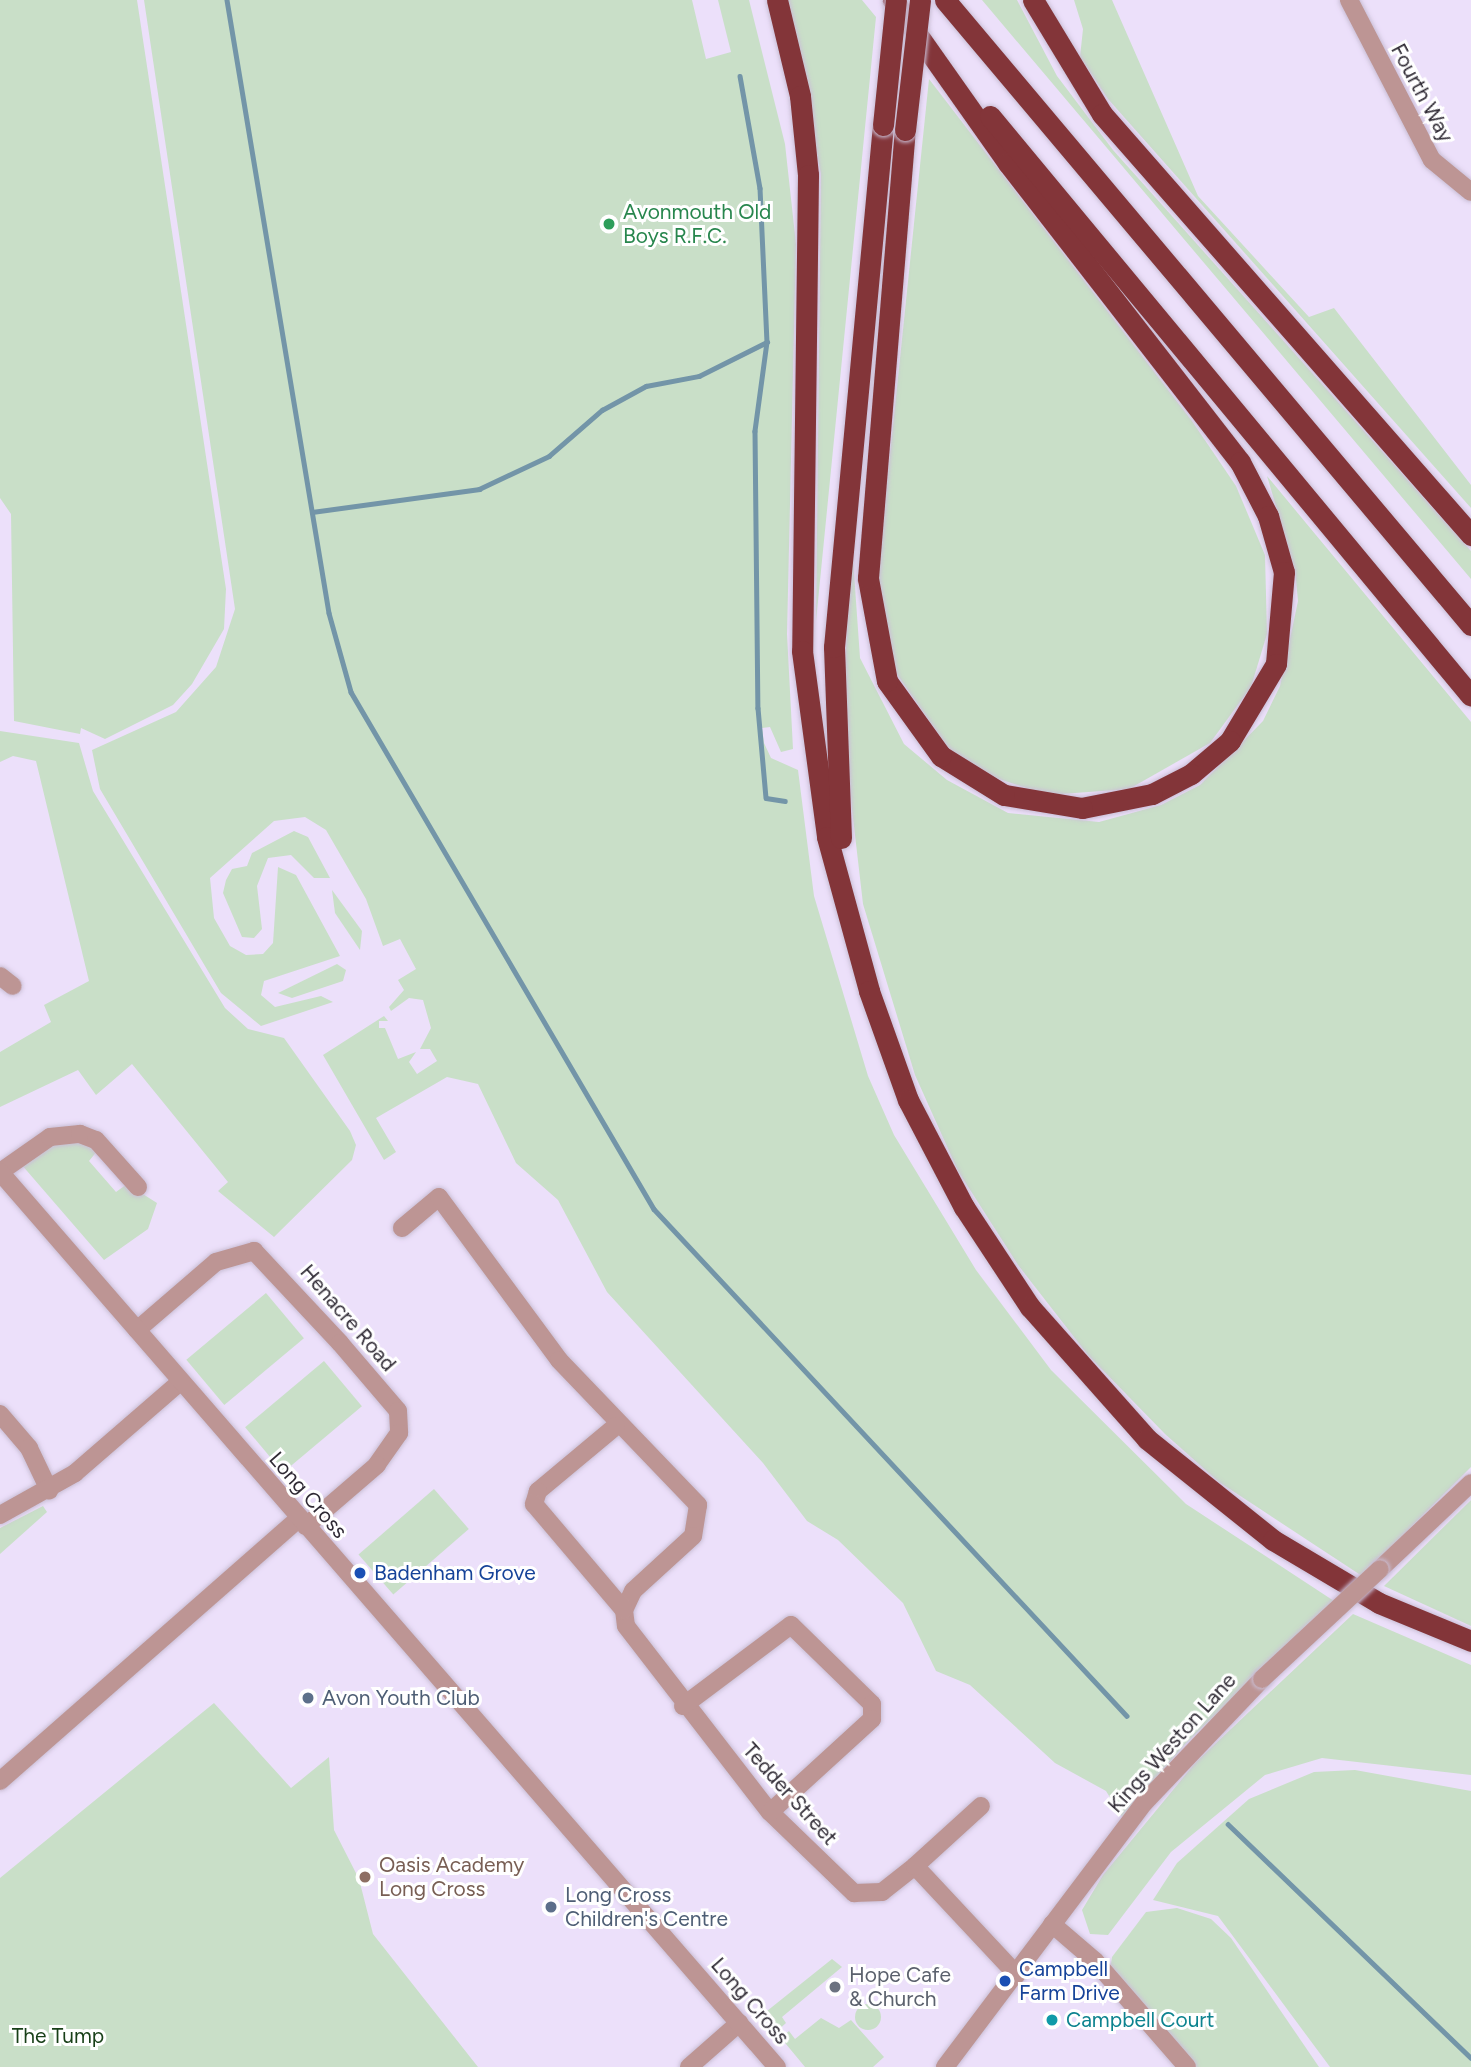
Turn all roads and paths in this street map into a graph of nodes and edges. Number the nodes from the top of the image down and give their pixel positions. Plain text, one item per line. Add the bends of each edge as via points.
1 (776, 0) edge
2 (894, 0) edge
3 (919, 0) edge
4 (945, 0) edge
5 (1033, 0) edge
6 (1349, 0) edge
7 (1471, 192) edge
8 (1471, 535) edge
9 (1471, 625) edge
10 (1471, 696) edge
11 (847, 906) junction
12 (0, 1172) edge
13 (138, 1187) dead end
14 (402, 1228) dead end
15 (137, 1330) junction
16 (180, 1382) junction
17 (0, 1414) edge
18 (616, 1426) junction
19 (1471, 1482) edge
20 (49, 1490) junction
21 (0, 1515) edge
22 (302, 1522) junction
23 (624, 1610) junction
24 (1471, 1641) edge
25 (683, 1706) junction
26 (0, 1781) edge
27 (981, 1806) dead end
28 (770, 1812) junction
29 (915, 1866) junction
30 (1052, 1924) junction
31 (1017, 1975) junction
32 (740, 2023) junction
33 (689, 2067) edge
34 (777, 2067) edge
35 (945, 2067) edge
36 (1187, 2067) edge

1 - 11 highway via 800,96 808,175 803,651 827,836
2 - 3 highway, bridge via 1008,163 1240,462 1268,516 1284,572 1276,664 1230,741 1191,774 1152,794 1082,808 1004,794 941,756 887,681 868,578 905,130
2 - 10 highway
2 - 11 highway, bridge via 834,660
4 - 9 highway
5 - 8 highway via 1102,114
6 - 7 street, Fourth Way via 1432,160
11 - 24 highway via 908,1100 964,1207 1030,1307 1147,1439 1273,1540 1379,1603
12 - 13 street via 43,1140 80,1134 96,1140
12 - 15 street, Long Cross
14 - 18 street via 439,1197 508,1295
15 - 16 street, Long Cross
15 - 22 street, Henacre Road via 216,1262 254,1251 340,1343 398,1411 399,1433 384,1458
16 - 20 street
16 - 22 street, Long Cross
17 - 20 street via 29,1448
18 - 23 street via 698,1505 693,1536 634,1591
18 - 23 street, Tedder Street via 538,1491 534,1504
19 - 30 street, Kings Weston Lane, bridge via 1262,1679 1145,1802
20 - 21 street
22 - 26 street
22 - 32 street, Long Cross
23 - 25 street, Tedder Street via 626,1626
25 - 28 street, Tedder Street
25 - 28 street via 792,1625 872,1704 872,1720
27 - 29 street, Tedder Street
28 - 29 street, Tedder Street via 854,1894 882,1892
29 - 31 street
30 - 31 street, Kings Weston Lane
30 - 36 street via 1095,1961
31 - 35 street, Kings Weston Lane
32 - 33 street
32 - 34 street, Long Cross

